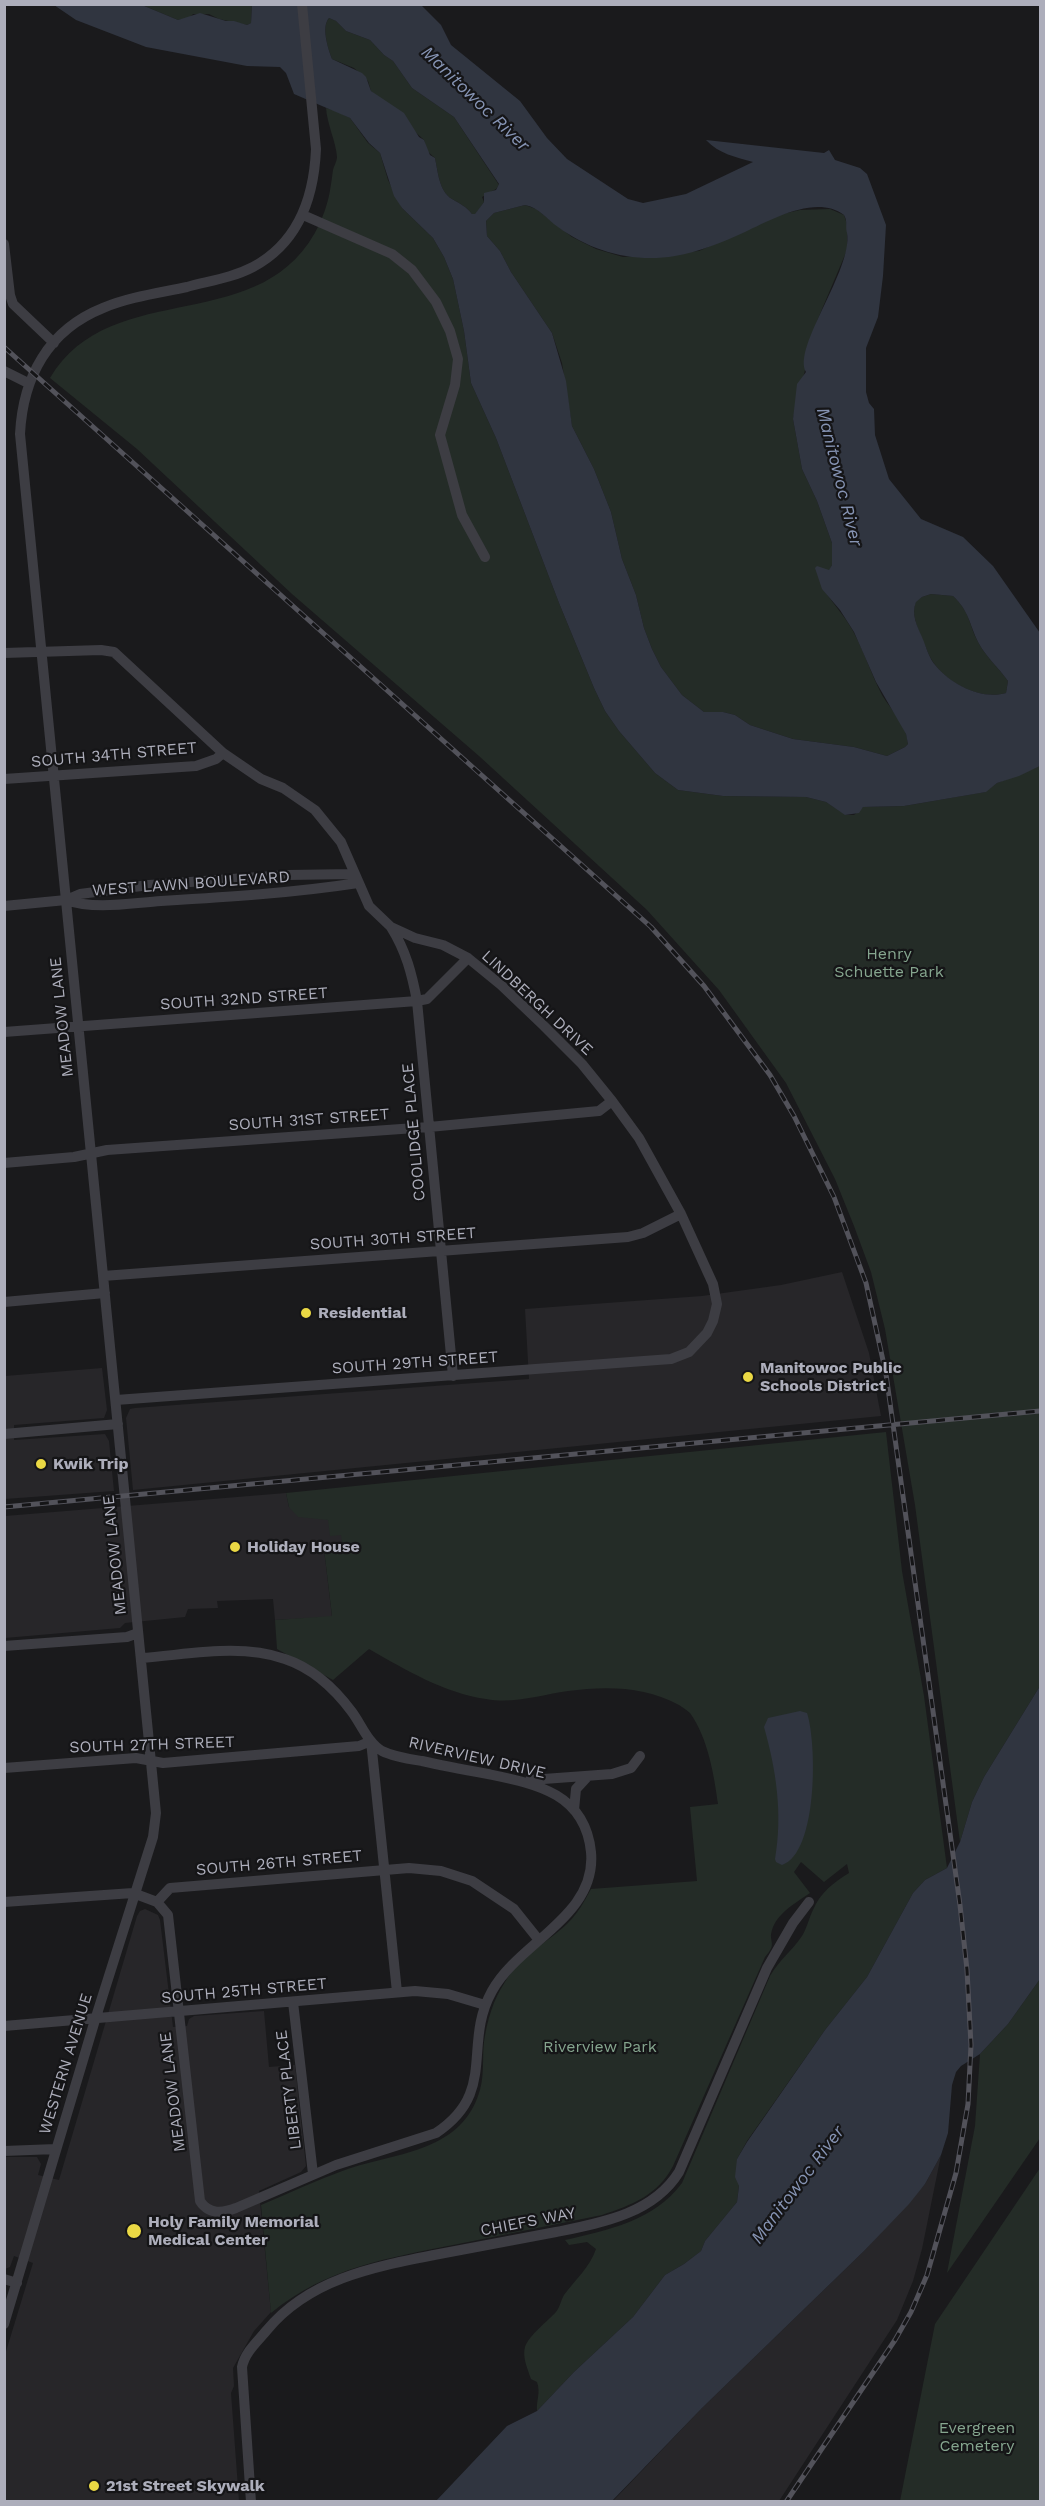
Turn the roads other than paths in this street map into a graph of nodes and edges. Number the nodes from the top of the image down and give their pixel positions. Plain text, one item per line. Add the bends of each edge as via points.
1 (302, 4) edge
2 (303, 215) junction
3 (4, 244) edge
4 (54, 343) junction
5 (4, 371) edge
6 (28, 383) junction
7 (485, 557) dead end
8 (42, 652) junction
9 (4, 653) edge
10 (224, 753) junction
11 (54, 775) junction
12 (4, 779) edge
13 (356, 879) junction
14 (66, 900) junction
15 (4, 906) edge
16 (391, 927) junction
17 (468, 958) junction
18 (417, 1001) junction
19 (78, 1026) junction
20 (4, 1032) edge
21 (612, 1101) junction
22 (429, 1127) junction
23 (91, 1152) junction
24 (4, 1163) edge
25 (681, 1214) junction
26 (440, 1251) junction
27 (103, 1276) junction
28 (105, 1293) junction
29 (4, 1302) edge
30 (707, 1333) joint
31 (453, 1376) junction
32 (116, 1400) junction
33 (118, 1424) junction
34 (4, 1434) edge
35 (138, 1633) junction
36 (4, 1646) edge
37 (141, 1658) junction
38 (371, 1741) junction
39 (640, 1756) dead end
40 (151, 1762) junction
41 (4, 1768) edge
42 (588, 1776) junction
43 (521, 1781) junction
44 (574, 1810) junction
45 (156, 1813) joint
46 (383, 1869) junction
47 (133, 1893) junction
48 (4, 1902) edge
49 (157, 1902) junction
50 (809, 1902) dead end
51 (538, 1939) junction
52 (398, 1992) junction
53 (293, 2002) junction
54 (485, 2005) junction
55 (179, 2012) junction
56 (95, 2020) junction
57 (4, 2026) edge
58 (56, 2149) junction
59 (4, 2151) edge
60 (314, 2174) junction
61 (207, 2208) joint
62 (4, 2279) edge
63 (17, 2283) junction
64 (4, 2324) edge
65 (251, 2502) edge

1 - 2 street, MEADOW LANE via 315,132 315,173
2 - 4 street, MEADOW LANE via 288,240 253,267 228,277 103,308 79,321
2 - 7 street via 392,254 412,270 436,302 458,359 456,385 440,435 462,515
3 - 4 street via 13,304
4 - 6 street, MEADOW LANE
5 - 6 street
6 - 8 street, MEADOW LANE via 20,434
8 - 9 street
8 - 10 street, LINDBERGH DRIVE via 114,652
8 - 11 street, MEADOW LANE
10 - 11 street, SOUTH 34TH STREET via 196,766
10 - 13 street, LINDBERGH DRIVE via 315,810 341,842
11 - 12 street, SOUTH 34TH STREET
11 - 14 street, MEADOW LANE
13 - 14 street, WEST LAWN BOULEVARD via 287,875 149,885 80,894
13 - 14 street, WEST LAWN BOULEVARD via 290,893 81,906
13 - 16 street, LINDBERGH DRIVE via 369,906
14 - 15 street
14 - 19 street, MEADOW LANE
16 - 17 street, LINDBERGH DRIVE
16 - 18 street, COOLIDGE PLACE via 411,970
17 - 18 street, SOUTH 32ND STREET via 427,999
17 - 21 street, LINDBERGH DRIVE via 544,1026
18 - 19 street, SOUTH 32ND STREET
18 - 22 street, COOLIDGE PLACE
19 - 20 street, SOUTH 32ND STREET
19 - 23 street, MEADOW LANE
21 - 22 street, SOUTH 31ST STREET via 599,1112
21 - 25 street, LINDBERGH DRIVE via 639,1138
22 - 23 street, SOUTH 31ST STREET
22 - 26 street, COOLIDGE PLACE
23 - 24 street, SOUTH 31ST STREET
23 - 27 street, MEADOW LANE
25 - 26 street, SOUTH 30TH STREET via 628,1237
25 - 30 street, LINDBERGH DRIVE via 713,1284 717,1304
26 - 27 street, SOUTH 30TH STREET
26 - 31 street, COOLIDGE PLACE
27 - 28 street, MEADOW LANE
28 - 29 street
28 - 32 street, MEADOW LANE
30 - 31 street, SOUTH 29TH STREET via 689,1352 671,1359
31 - 32 street, SOUTH 29TH STREET
32 - 33 street, MEADOW LANE
33 - 34 street
33 - 35 street, MEADOW LANE
35 - 36 street
35 - 37 street, MEADOW LANE
37 - 38 street, RIVERVIEW DRIVE via 237,1651 283,1658 321,1679 352,1712
37 - 40 street, MEADOW LANE
38 - 40 street, SOUTH 27TH STREET via 359,1746
38 - 43 street, RIVERVIEW DRIVE via 381,1750 406,1758
38 - 46 street
39 - 42 street via 631,1768
40 - 41 street, SOUTH 27TH STREET via 136,1758
40 - 45 street, MEADOW LANE
42 - 43 street
42 - 44 street via 576,1789
43 - 44 street, RIVERVIEW DRIVE via 549,1789
44 - 51 street, RIVERVIEW DRIVE via 588,1838 590,1873 580,1899
45 - 47 street, WESTERN AVENUE via 153,1838
46 - 49 street, SOUTH 26TH STREET via 170,1888
46 - 51 street, SOUTH 26TH STREET via 441,1871 472,1881 514,1909
46 - 52 street
47 - 48 street
47 - 49 street
47 - 56 street, WESTERN AVENUE
49 - 55 street, MEADOW LANE via 168,1915
50 - 65 street, CHIEFS WAY via 767,1968 679,2172 658,2196 616,2218 595,2224 387,2265 345,2277 298,2300 277,2318 246,2356 242,2367
51 - 54 street, RIVERVIEW DRIVE via 508,1967
52 - 53 street, SOUTH 25TH STREET
52 - 54 street, SOUTH 25TH STREET via 448,1994
53 - 55 street, SOUTH 25TH STREET
53 - 60 street, LIBERTY PLACE
54 - 60 street, RIVERVIEW DRIVE via 474,2087 450,2124 436,2133
55 - 56 street, SOUTH 25TH STREET
55 - 61 street, MEADOW LANE via 201,2204
56 - 57 street, SOUTH 25TH STREET
56 - 58 street, WESTERN AVENUE
58 - 59 street
58 - 63 street, WESTERN AVENUE
60 - 61 street, RIVERVIEW DRIVE via 230,2211 214,2212
62 - 63 street
63 - 64 street, WESTERN AVENUE

